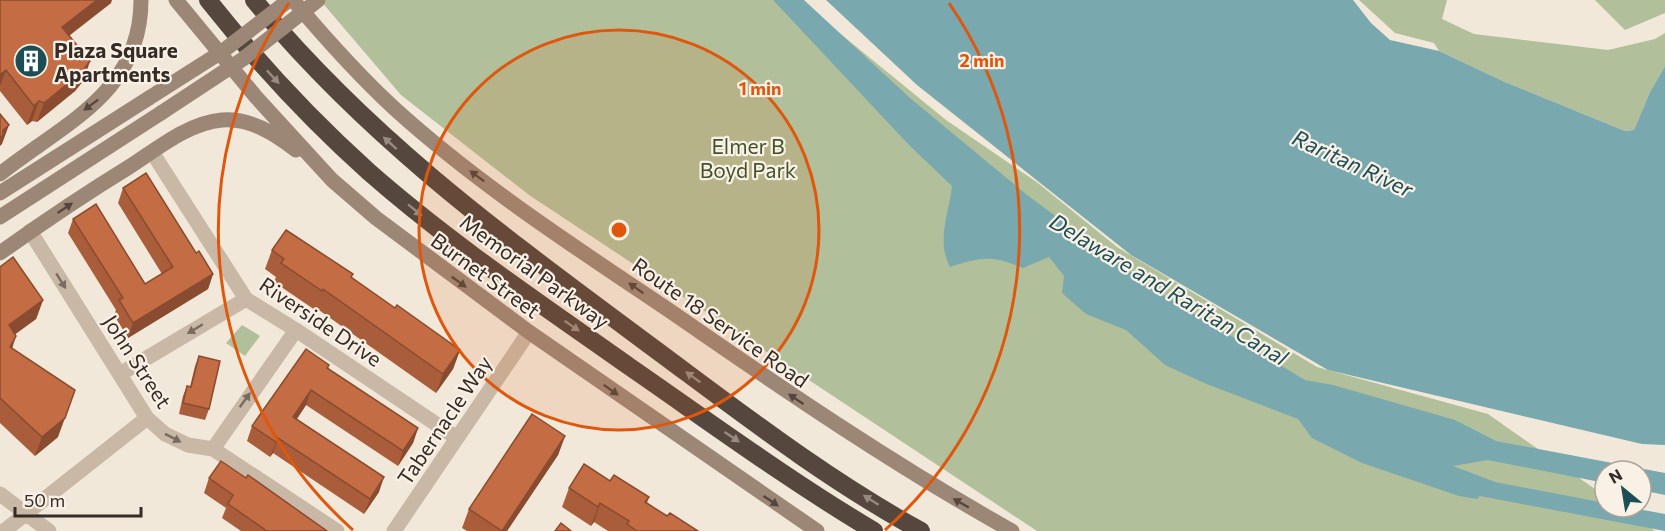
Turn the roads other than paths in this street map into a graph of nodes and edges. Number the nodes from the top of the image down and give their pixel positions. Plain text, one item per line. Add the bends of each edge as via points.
1 (141, 0) edge
2 (176, 0) edge
3 (208, 0) edge
4 (254, 0) edge
5 (291, 0) edge
6 (318, 0) edge
7 (152, 152) junction
8 (0, 174) edge
9 (332, 180) junction
10 (0, 193) edge
11 (0, 217) edge
12 (30, 231) junction
13 (0, 253) edge
14 (246, 299) junction
15 (296, 330) junction
16 (529, 332) junction
17 (120, 374) junction
18 (147, 418) junction
19 (457, 438) junction
20 (213, 449) junction
21 (0, 494) edge
22 (26, 513) junction
23 (4, 531) edge
24 (49, 531) edge
25 (337, 531) edge
26 (394, 531) edge
27 (817, 531) edge
28 (874, 531) edge
29 (921, 531) edge
30 (1012, 531) edge

1 -> 8 main road via 136,42 116,82 100,99
2 - 9 main road, Burnet Street via 236,74
3 -> 28 highway, Memorial Parkway via 292,98 361,164 428,220 523,292
29 -> 4 highway, Memorial Parkway via 794,451 470,211 358,114
5 - 10 main road, bridge via 223,51
30 -> 5 main road, Route 18 Service Road via 853,437 508,199 396,109
6 - 11 main road, bridge via 234,66
7 - 9 main road via 197,126 239,121 278,137
12 -> 7 main road
7 - 14 street, Riverside Drive
9 -> 16 main road, Burnet Street via 425,257
12 - 13 main road
12 -> 17 street, John Street
14 - 15 street, Riverside Drive
14 -> 17 street
15 - 19 street, Riverside Drive
20 -> 15 street
16 - 19 street, Tabernacle Way
16 -> 27 main road, Burnet Street
17 - 18 street, John Street
18 -> 20 street, John Street via 165,434 188,445
18 - 22 street
19 - 26 street, Tabernacle Way
20 - 25 street, John Street
21 - 22 street
22 - 23 street
22 - 24 street

